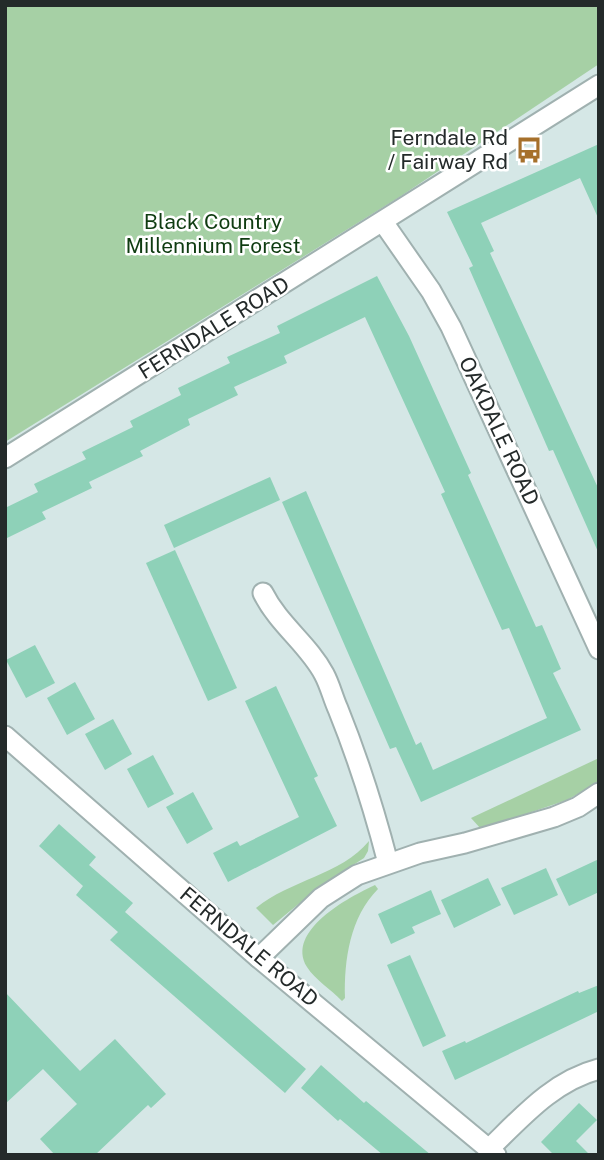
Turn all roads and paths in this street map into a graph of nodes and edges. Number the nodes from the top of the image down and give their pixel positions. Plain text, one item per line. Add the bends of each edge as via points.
1 (599, 85) edge
2 (383, 222) junction
3 (5, 458) edge
4 (263, 593) dead end
5 (599, 649) edge
6 (8, 744) edge
7 (599, 793) edge
8 (388, 863) junction
9 (260, 958) junction
10 (599, 1069) edge
11 (492, 1152) edge

1 - 2 street, FERNDALE ROAD
2 - 3 street, FERNDALE ROAD
2 - 5 street, OAKDALE ROAD via 451,327
4 - 8 street via 325,677 362,769
6 - 9 street, FERNDALE ROAD
7 - 8 street via 554,817
8 - 9 street via 338,885
9 - 11 street, FERNDALE ROAD
10 - 11 street via 556,1087

